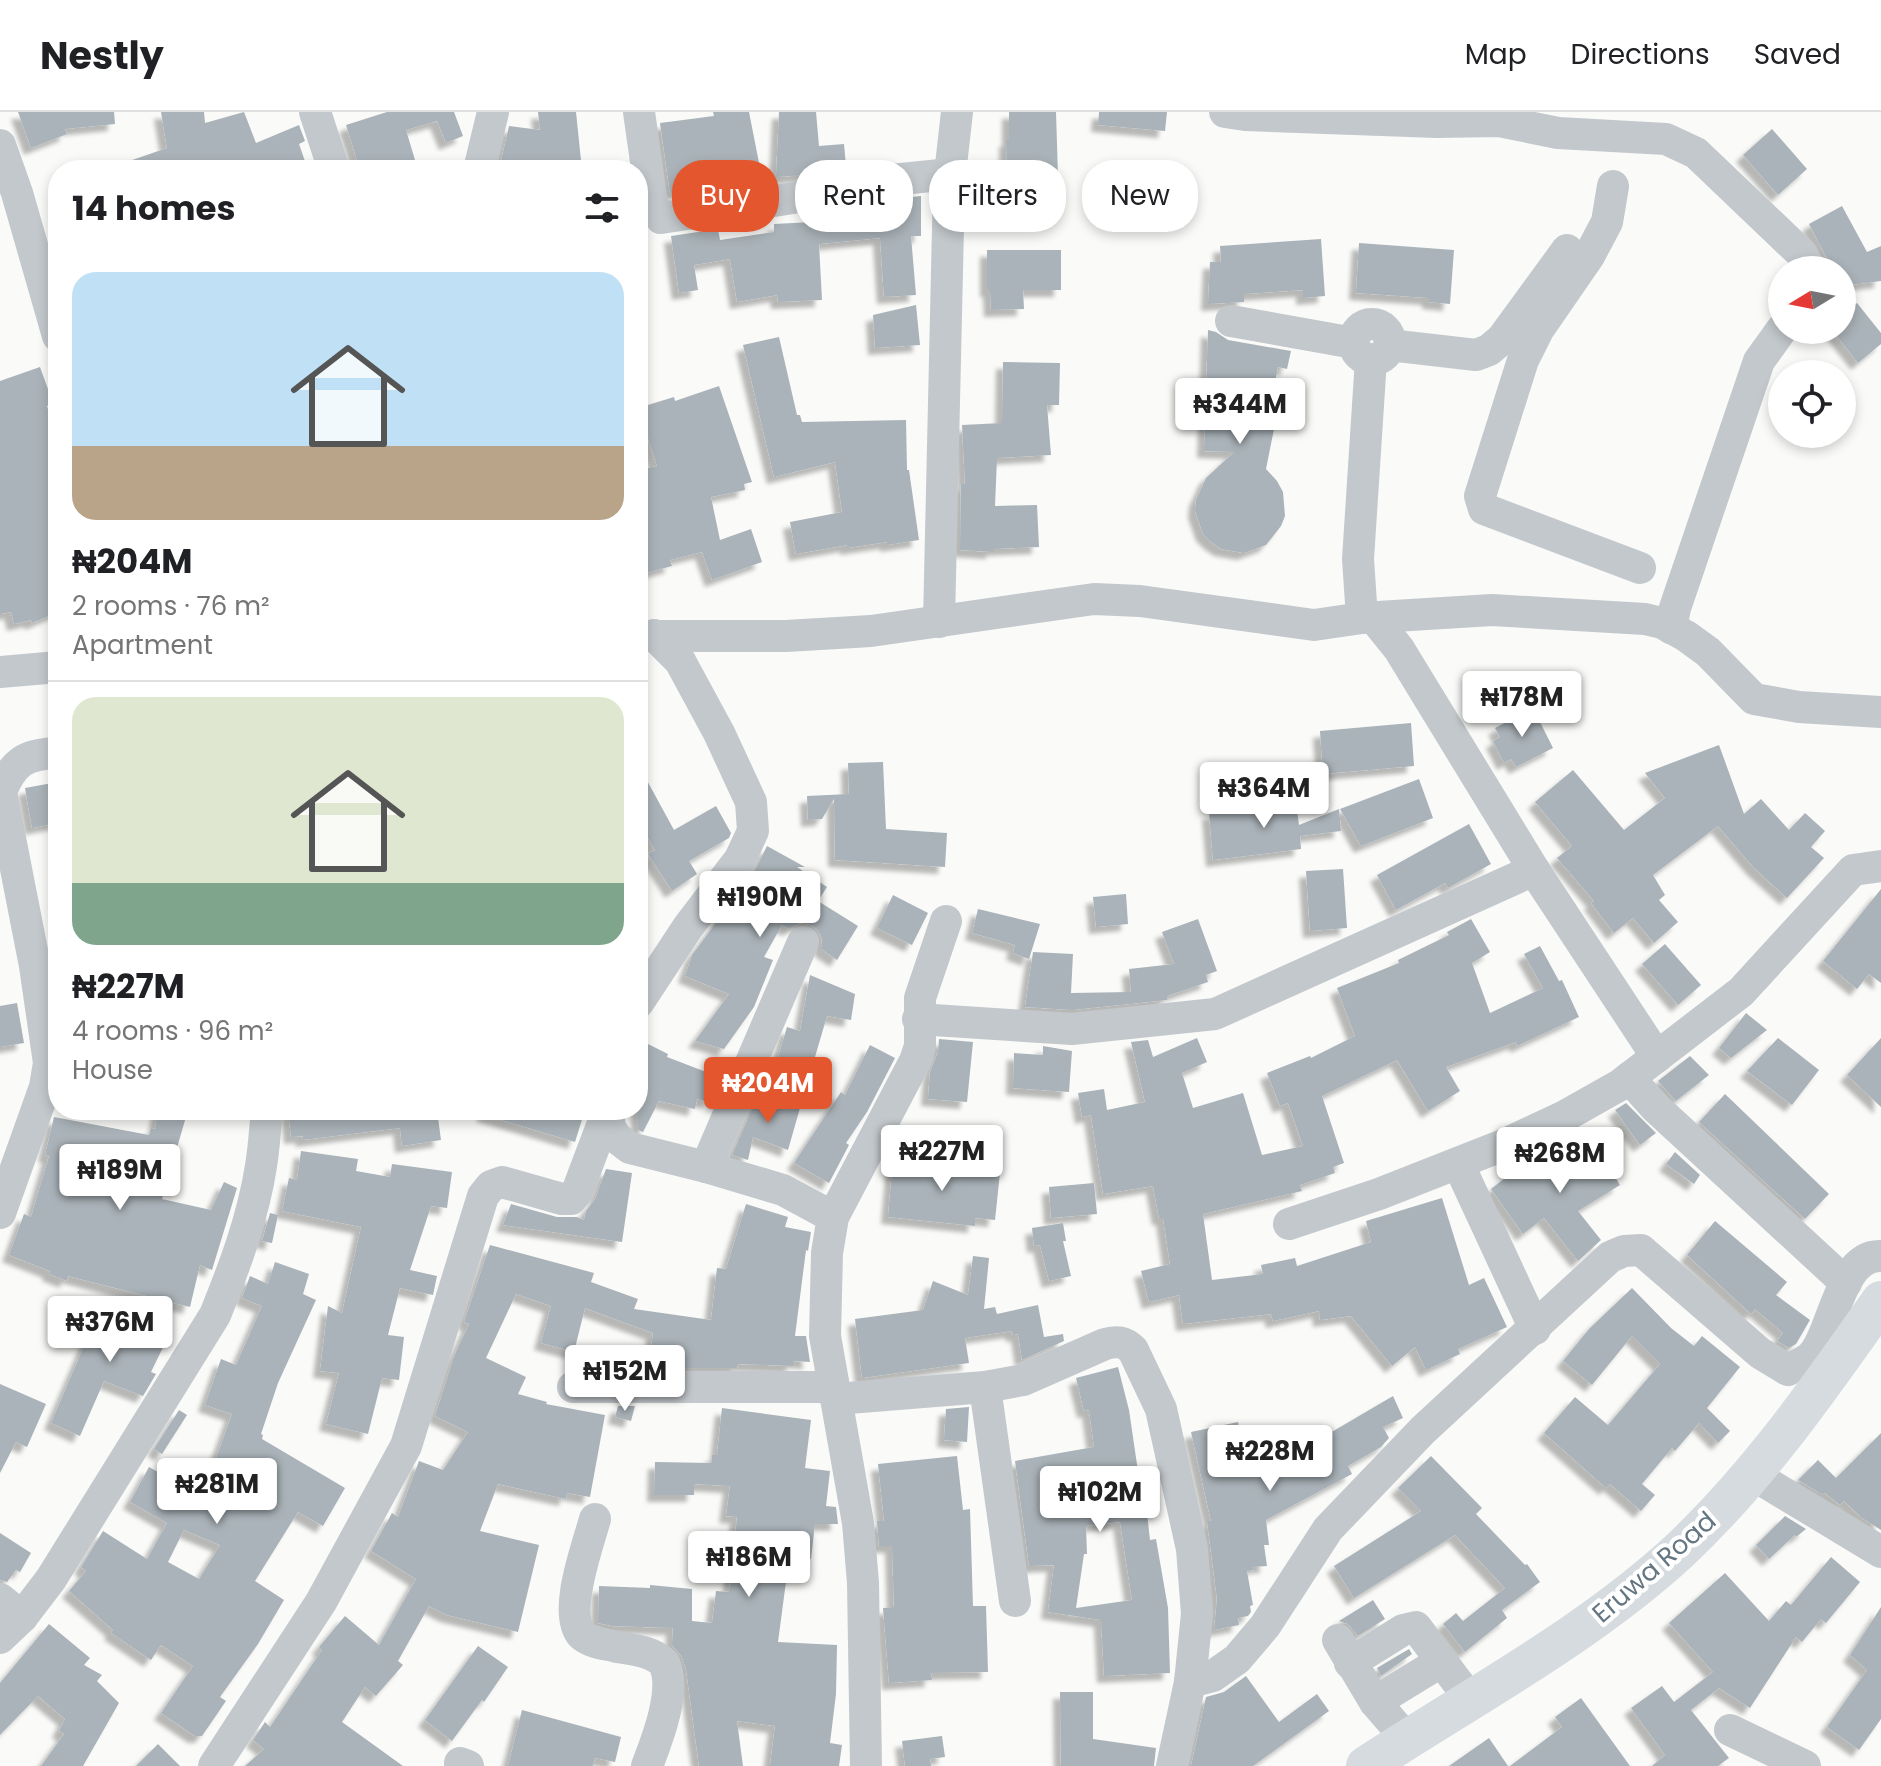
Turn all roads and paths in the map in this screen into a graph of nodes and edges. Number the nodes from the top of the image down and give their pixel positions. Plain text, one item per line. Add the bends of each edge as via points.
1 (315, 112) edge
2 (493, 112) edge
3 (639, 112) edge
4 (957, 112) edge
5 (1225, 112) edge
6 (1630, 125) edge
7 (0, 145) edge
8 (331, 160) edge
9 (481, 160) edge
10 (646, 160) edge
11 (952, 160) edge
12 (648, 176) edge
13 (929, 176) edge
14 (1613, 186) junction
15 (949, 232) edge
16 (1803, 256) edge
17 (48, 301) edge
18 (1231, 321) dead end
19 (1771, 344) edge
20 (1371, 349) junction
21 (1640, 568) dead end
22 (1368, 618) junction
23 (939, 622) junction
24 (1671, 628) junction
25 (648, 635) edge
26 (648, 637) edge
27 (48, 668) edge
28 (0, 672) edge
29 (1881, 712) edge
30 (48, 754) edge
31 (1881, 845) edge
32 (1867, 868) edge
33 (1534, 870) junction
34 (946, 921) dead end
35 (803, 942) dead end
36 (648, 981) edge
37 (918, 1019) junction
38 (48, 1056) edge
39 (1657, 1057) junction
40 (48, 1069) edge
41 (1629, 1078) junction
42 (266, 1120) edge
43 (605, 1120) edge
44 (609, 1120) edge
45 (1458, 1163) junction
46 (706, 1167) junction
47 (0, 1213) edge
48 (833, 1217) junction
49 (1289, 1224) dead end
50 (1881, 1256) edge
51 (1846, 1283) junction
52 (1881, 1301) edge
53 (1535, 1329) junction
54 (573, 1387) dead end
55 (985, 1387) junction
56 (835, 1393) junction
57 (1752, 1474) junction
58 (595, 1519) dead end
59 (1881, 1552) edge
60 (1015, 1601) dead end
61 (7, 1618) edge
62 (1442, 1661) junction
63 (1190, 1682) junction
64 (1470, 1699) junction
65 (1375, 1702) junction
66 (1730, 1730) dead end
67 (1407, 1739) junction
68 (214, 1766) edge
69 (647, 1766) edge
70 (866, 1766) edge
71 (1172, 1766) edge
72 (1366, 1766) edge
73 (1805, 1766) edge

1 - 8 street
2 - 9 street
3 - 10 street
4 - 11 street
5 - 6 street via 1499,121 1558,133
6 - 14 street
6 - 16 street via 1696,153
7 - 17 street
12 - 13 street via 652,204 661,218 843,185
14 - 20 street via 1489,350 1476,355
14 - 21 street via 1607,222 1523,360 1480,496 1484,509
15 - 23 street
18 - 20 street
19 - 24 street via 1749,388
20 - 22 street via 1358,559
22 - 23 street via 1314,625 1094,599
22 - 24 street via 1492,610 1645,619
22 - 33 street via 1399,649
23 - 25 street via 786,636
24 - 29 street via 1708,652 1754,699
26 - 36 street via 680,661 719,733 751,802 753,831 740,859
27 - 28 street
30 - 38 street via 10,769 1,792
31 - 32 street
32 - 39 street via 1741,992
33 - 37 street via 1215,1014 1072,1029
33 - 39 street
34 - 37 street
35 - 46 street
37 - 48 street via 915,1061
39 - 41 street
40 - 47 street
41 - 45 street via 1565,1116
41 - 51 street
42 - 61 street via 250,1216 215,1315 82,1531
43 - 68 street via 571,1199 502,1182 483,1196 406,1446 321,1602
44 - 46 street via 610,1128 630,1148
45 - 49 street
45 - 53 street
46 - 48 street via 783,1190
48 - 56 street via 825,1336
50 - 51 street via 1862,1261
51 - 53 street via 1815,1353 1788,1370 1760,1353 1641,1250 1610,1257
52 - 57 main road, Eruwa Road
53 - 63 street via 1423,1430 1328,1529 1265,1626 1237,1659 1213,1676
54 - 56 street
55 - 56 street
55 - 60 street
55 - 63 street via 1023,1380 1105,1344 1117,1341 1133,1350 1161,1409 1192,1549 1197,1614
56 - 70 street via 863,1583
57 - 59 street
57 - 64 main road, Eruwa Road via 1676,1553 1577,1633
58 - 69 street via 574,1617 584,1638 648,1653 664,1663 666,1703
62 - 64 street
62 - 65 street
62 - 65 street via 1416,1627 1344,1651
63 - 71 street
64 - 67 main road, Eruwa Road
65 - 67 street
66 - 73 street
67 - 72 main road, Eruwa Road

